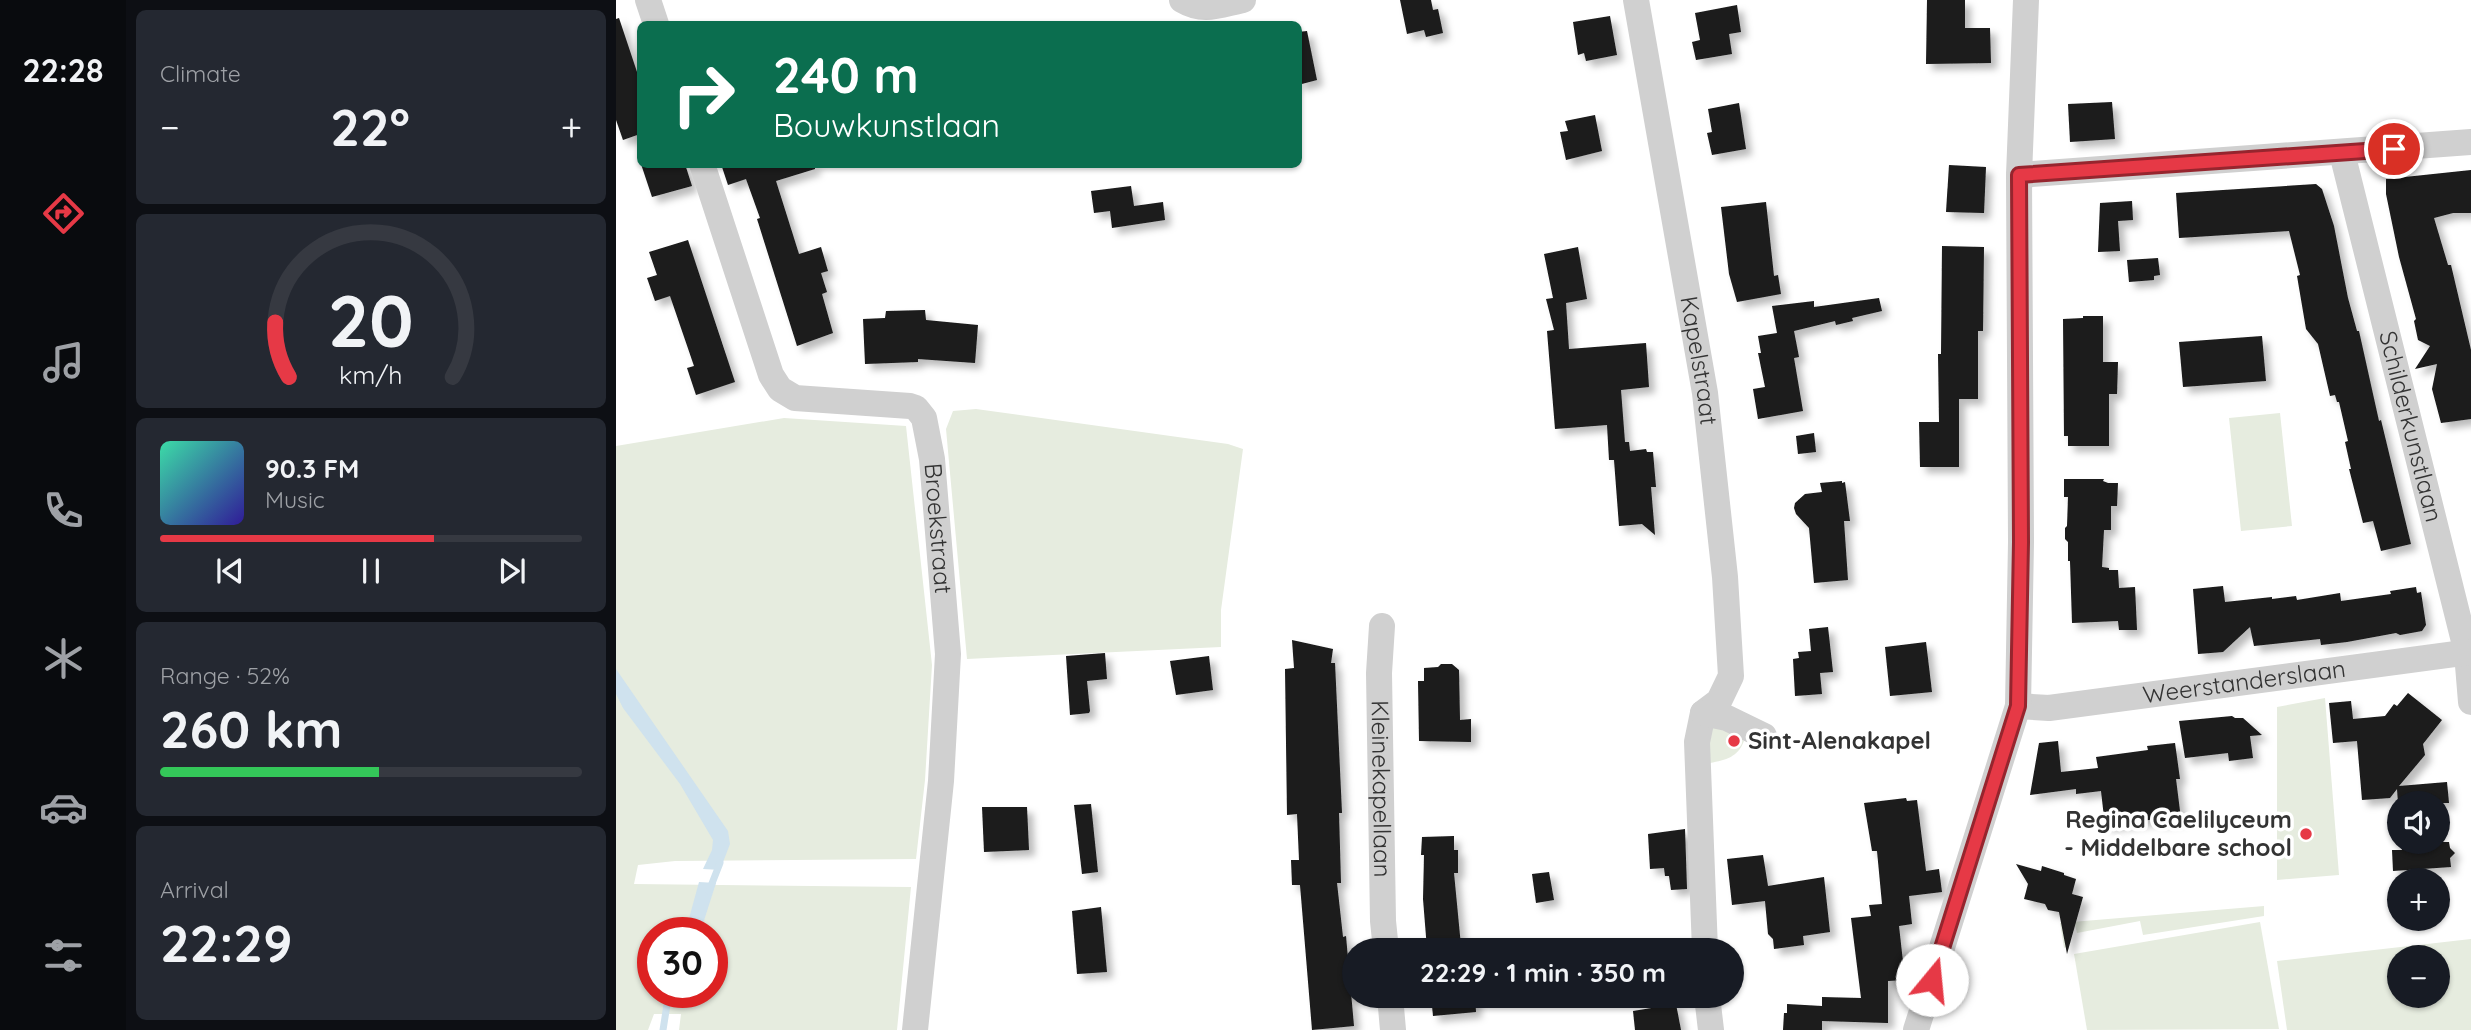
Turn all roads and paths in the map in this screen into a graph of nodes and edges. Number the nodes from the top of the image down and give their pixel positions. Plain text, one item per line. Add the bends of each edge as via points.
1 (648, 0) edge
2 (1182, 0) edge
3 (1242, 0) edge
4 (1636, 0) edge
5 (2026, 0) edge
6 (655, 21) edge
7 (2471, 142) edge
8 (2342, 153) junction
9 (703, 168) edge
10 (2019, 175) junction
11 (1382, 626) dead end
12 (2469, 653) edge
13 (2471, 702) edge
14 (2018, 706) junction
15 (1703, 713) junction
16 (1764, 736) dead end
17 (1384, 938) edge
18 (1705, 938) edge
19 (1391, 1008) edge
20 (1708, 1008) edge
21 (915, 1030) edge
22 (1393, 1030) edge
23 (1711, 1030) edge
24 (1916, 1030) edge

1 - 6 street
2 - 3 street via 1206,8
4 - 15 street, Kapelstraat via 1705,393 1725,577 1731,676 1720,701
5 - 10 street
7 - 8 street
8 - 10 street
8 - 12 street, Schilderkunstlaan
9 - 21 street, Broekstraat via 771,375 780,389 802,400 910,406 924,418 932,459 948,653 941,781
10 - 14 street
11 - 17 street, Kleinekapellaan
12 - 13 street, Schilderkunstlaan
12 - 14 street, Weerstanderslaan via 2049,708
14 - 24 street
15 - 16 street via 1727,718
15 - 18 street via 1697,742
19 - 22 street
20 - 23 street

